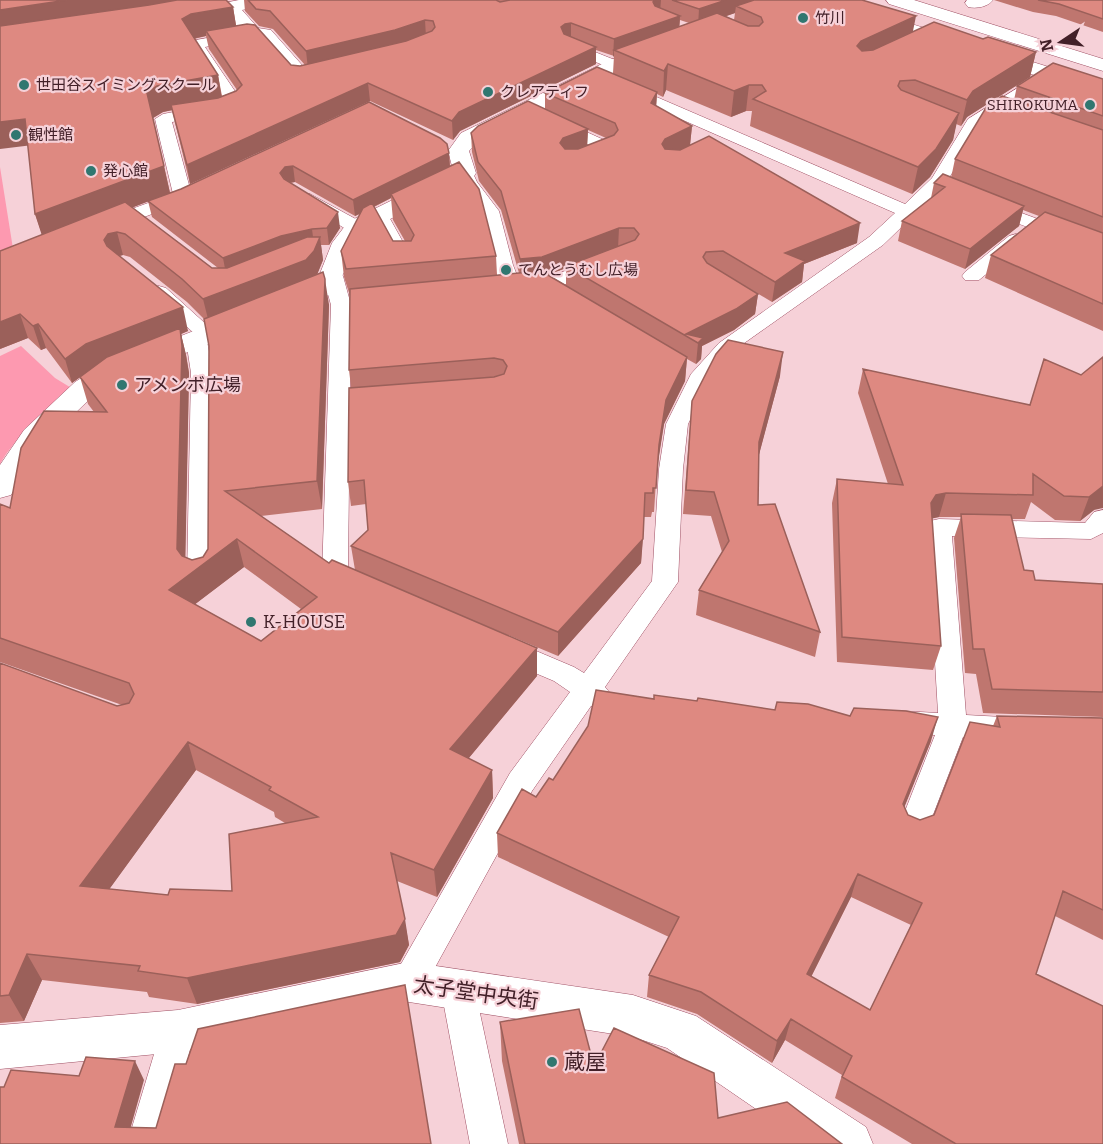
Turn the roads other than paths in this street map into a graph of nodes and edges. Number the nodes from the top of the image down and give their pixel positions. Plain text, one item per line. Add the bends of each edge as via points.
1 (267, 0) edge
2 (817, 0) edge
3 (840, 0) edge
4 (895, 0) edge
5 (934, 0) edge
6 (985, 7) edge
7 (229, 8) junction
8 (175, 17) edge
9 (253, 34) junction
10 (934, 37) junction
11 (669, 43) edge
12 (570, 46) edge
13 (909, 49) edge
14 (1103, 52) edge
15 (615, 65) junction
16 (1103, 65) edge
17 (1048, 74) junction
18 (593, 75) junction
19 (308, 76) edge
20 (1103, 81) edge
21 (1103, 91) edge
22 (525, 109) junction
23 (457, 158) junction
24 (571, 162) edge
25 (203, 186) edge
26 (294, 189) edge
27 (954, 192) junction
28 (182, 196) junction
29 (908, 212) junction
30 (134, 215) junction
31 (379, 215) junction
32 (1035, 224) junction
33 (356, 227) junction
34 (95, 229) edge
35 (152, 229) edge
36 (1103, 250) edge
37 (616, 257) edge
38 (330, 260) junction
39 (404, 262) edge
40 (972, 276) dead end
41 (141, 278) edge
42 (546, 285) junction
43 (512, 288) junction
44 (489, 290) edge
45 (352, 303) junction
46 (577, 304) edge
47 (264, 314) junction
48 (202, 338) junction
49 (0, 488) edge
50 (1103, 518) edge
51 (200, 577) edge
52 (378, 594) edge
53 (487, 641) edge
54 (586, 691) junction
55 (626, 702) edge
56 (871, 720) edge
57 (953, 726) junction
58 (1034, 728) edge
59 (913, 828) edge
60 (409, 982) junction
61 (458, 990) junction
62 (178, 1031) junction
63 (0, 1047) edge
64 (146, 1144) edge
65 (489, 1144) edge
66 (849, 1144) edge

1 - 7 main road
2 - 10 main road
3 - 20 main road
4 - 16 main road
5 - 6 main road
6 - 14 main road
7 - 8 main road
7 - 9 main road
9 - 19 main road via 264,34
9 - 28 lane via 196,44 235,103 163,119
10 - 13 lane
10 - 17 main road
11 - 15 main road
12 - 15 lane
15 - 18 main road
17 - 21 main road
17 - 27 lane via 1005,112 974,122 959,134
18 - 22 main road
18 - 29 lane
22 - 23 main road via 463,143
22 - 24 lane via 607,148
23 - 31 main road
23 - 43 lane via 468,183 490,211 502,265
25 - 28 lane
26 - 33 lane
27 - 29 lane
27 - 32 lane
28 - 30 lane
29 - 54 lane via 876,241 763,307 726,347 689,372 671,469 665,582
30 - 34 lane
30 - 35 lane
31 - 33 main road
31 - 39 lane
32 - 36 lane
32 - 40 lane
33 - 38 main road
37 - 42 lane
38 - 45 lane via 336,292
38 - 47 main road via 320,290
41 - 48 lane via 179,308
42 - 43 lane
42 - 46 lane
43 - 44 lane
45 - 47 main road
45 - 52 lane via 350,402 335,574
47 - 48 main road
48 - 49 main road via 123,367 85,388 34,436
48 - 51 lane
50 - 57 lane via 1091,531 939,527
53 - 54 lane via 564,674
54 - 55 lane via 603,700
54 - 60 lane via 521,782
56 - 57 lane
57 - 58 lane
57 - 59 lane
60 - 61 main road, 太子堂中央街
60 - 62 main road, 太子堂中央街
61 - 65 lane
61 - 66 main road, 太子堂中央街 via 633,1016 681,1031
62 - 63 main road, 太子堂中央街
62 - 64 lane

